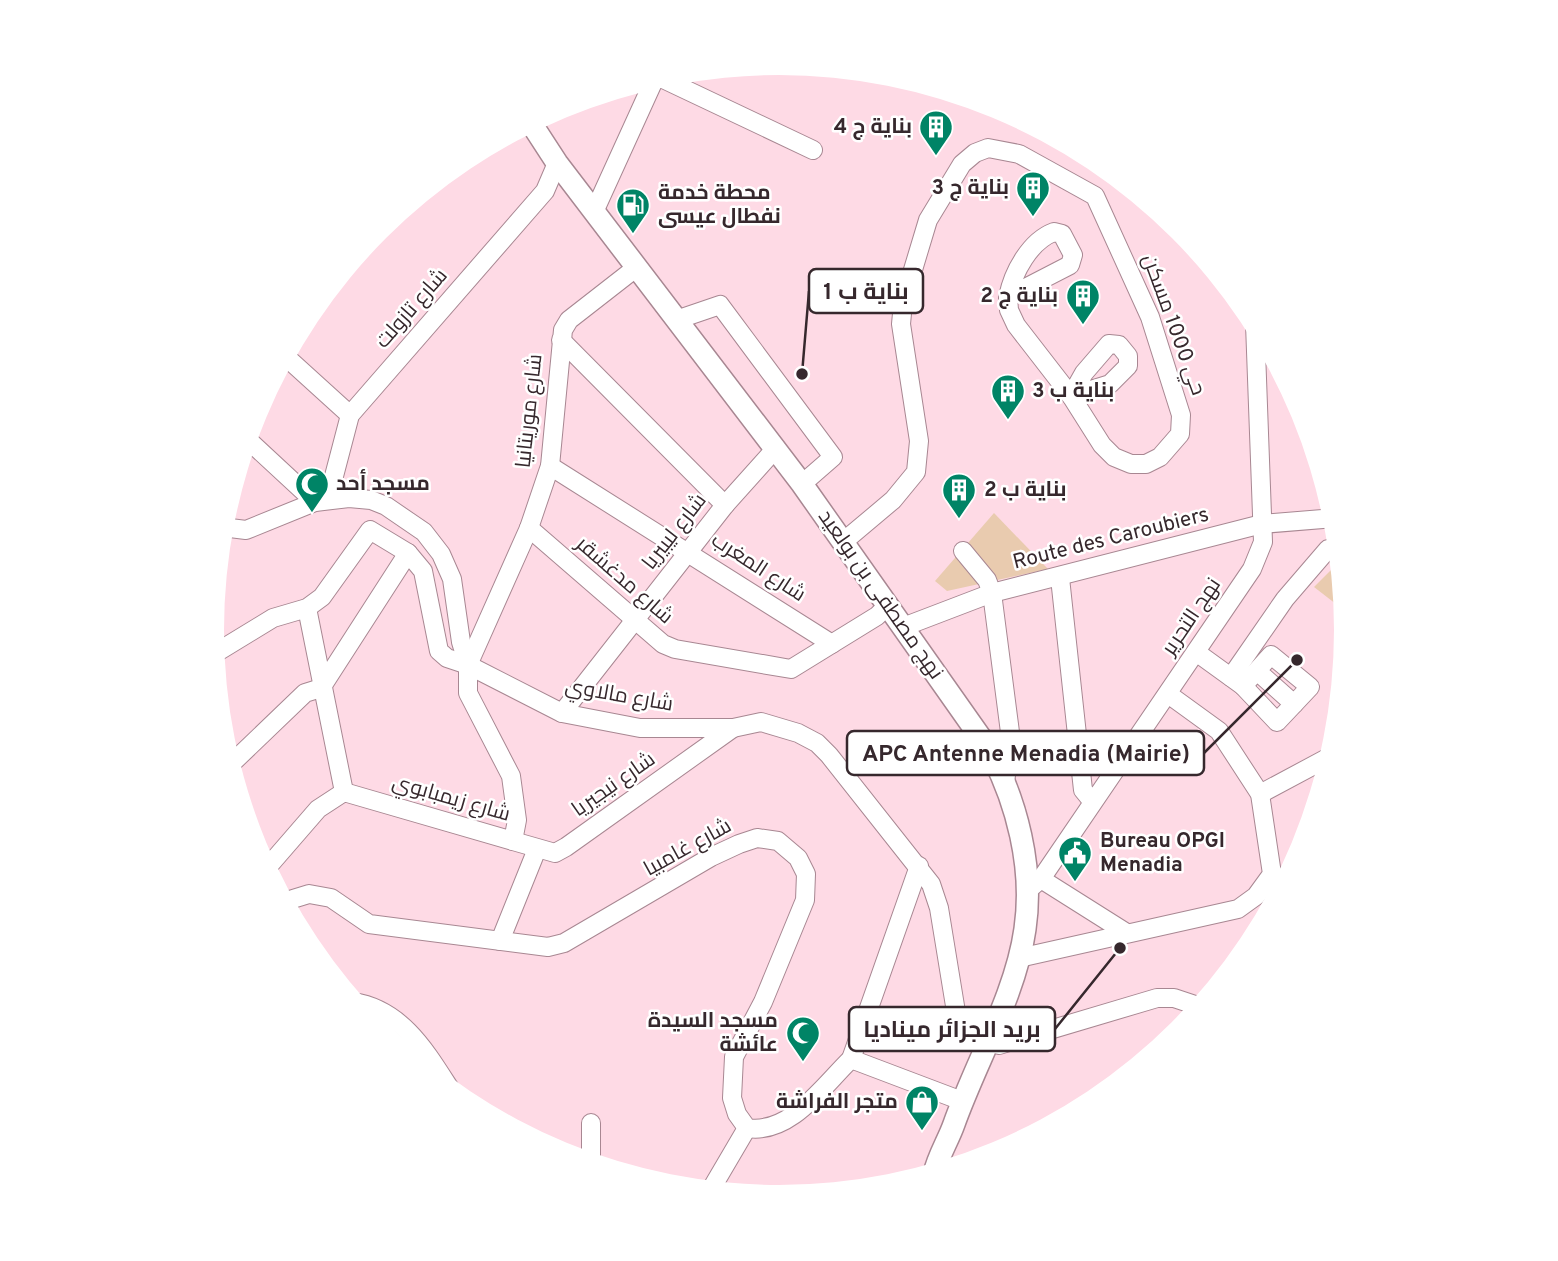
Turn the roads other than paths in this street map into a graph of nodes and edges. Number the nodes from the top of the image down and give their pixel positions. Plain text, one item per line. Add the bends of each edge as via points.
1 (675, 85) edge
2 (651, 91) edge
3 (537, 131) edge
4 (813, 150) dead end
5 (557, 163) junction
6 (594, 212) junction
7 (637, 267) junction
8 (1009, 297) dead end
9 (676, 320) junction
10 (561, 340) junction
11 (1256, 346) edge
12 (293, 363) edge
13 (350, 415) junction
14 (255, 446) edge
15 (776, 448) junction
16 (550, 466) junction
17 (802, 484) junction
18 (322, 501) junction
19 (725, 505) junction
20 (1323, 519) edge
21 (1262, 524) junction
22 (233, 528) edge
23 (529, 528) junction
24 (843, 542) junction
25 (1328, 549) dead end
26 (690, 551) junction
27 (963, 551) dead end
28 (408, 553) junction
29 (1060, 578) junction
30 (992, 593) junction
31 (887, 606) junction
32 (307, 608) junction
33 (636, 621) junction
34 (904, 627) junction
35 (832, 644) junction
36 (224, 648) edge
37 (1196, 652) junction
38 (468, 664) junction
39 (1237, 682) junction
40 (321, 688) junction
41 (1168, 694) junction
42 (562, 713) junction
43 (733, 728) junction
44 (239, 757) edge
45 (1318, 763) edge
46 (1005, 782) junction
47 (344, 792) junction
48 (1260, 794) junction
49 (1092, 801) junction
50 (513, 841) junction
51 (537, 849) junction
52 (274, 860) edge
53 (919, 866) junction
54 (1278, 874) edge
55 (1274, 882) edge
56 (1034, 885) junction
57 (293, 899) edge
58 (1125, 932) junction
59 (500, 941) junction
60 (1019, 958) junction
61 (1190, 1003) edge
62 (371, 1007) edge
63 (986, 1042) junction
64 (851, 1059) junction
65 (430, 1062) edge
66 (962, 1101) junction
67 (591, 1123) dead end
68 (747, 1128) junction
69 (952, 1129) junction
70 (591, 1152) edge
71 (946, 1159) edge
72 (939, 1162) edge
73 (715, 1182) edge

1 - 4 street
2 - 6 street
3 - 5 main road, نهج مصطفى بن بولعيد
5 - 6 main road, نهج مصطفى بن بولعيد
5 - 13 street, شارع تازولت via 545,191
6 - 7 main road, نهج مصطفى بن بولعيد
7 - 9 main road, نهج مصطفى بن بولعيد
7 - 10 street, شارع موريتانيا via 569,320
8 - 24 street, حي 1000 مسكن via 1016,325 1114,457 1146,464 1160,457 1180,434 1181,415 1150,317 1095,196 1019,154 988,148 962,164 928,220 902,303 901,324 919,441 916,472 893,500
9 - 15 main road, نهج مصطفى بن بولعيد
9 - 17 street via 720,305 833,457
10 - 16 street, شارع موريتانيا
10 - 19 street
11 - 21 street, نهج التحرير
12 - 13 street
13 - 18 street, شارع تازولت
14 - 18 street
15 - 17 main road, نهج مصطفى بن بولعيد
15 - 19 street, شارع ليبيريا
16 - 23 street, شارع موريتانيا
16 - 26 street, شارع المغرب
17 - 24 main road, نهج مصطفى بن بولعيد
18 - 22 street via 246,530
18 - 38 street, شارع زيمبابوي via 371,500 424,532 452,579
19 - 26 street, شارع ليبيريا
20 - 21 street, Route des Caroubiers
21 - 29 street, Route des Caroubiers
21 - 37 street, نهج التحرير via 1263,542 1252,569
23 - 33 street, شارع مدغشقر
23 - 38 street, شارع موريتانيا
24 - 31 main road, نهج مصطفى بن بولعيد
25 - 39 street via 1285,599
26 - 33 street, شارع ليبيريا
26 - 35 street, شارع المغرب
27 - 30 street
28 - 32 street via 370,530 322,597
28 - 38 street, شارع مالاوي via 423,571 439,651
28 - 40 street
29 - 30 street, Route des Caroubiers
29 - 49 street via 1083,790
30 - 34 street, Route des Caroubiers
30 - 46 street via 1011,740
31 - 34 main road, نهج مصطفى بن بولعيد
31 - 35 street, شارع مدغشقر
32 - 36 street via 273,618
32 - 40 street
33 - 35 street, شارع مدغشقر via 675,649 791,669
33 - 42 street, شارع ليبيريا
34 - 46 main road, نهج مصطفى بن بولعيد via 988,748
37 - 39 street
37 - 41 street, نهج التحرير
38 - 42 street, شارع مالاوي
38 - 50 street, شارع زيمبابوي via 468,692 511,776 517,820
39 - 39 street via 1257,671 1271,655 1310,687 1277,722
40 - 44 street via 305,693
40 - 47 street
41 - 48 street via 1219,732
41 - 49 street, نهج التحرير
42 - 43 street, شارع مالاوي via 640,728
43 - 51 street, شارع نيجيريا via 566,847 555,853
43 - 53 street, شارع مالاوي via 761,722 817,743
45 - 48 street
46 - 56 main road, نهج مصطفى بن بولعيد
47 - 50 street, شارع زيمبابوي
47 - 52 street via 317,809
48 - 54 street
49 - 56 street, نهج التحرير
50 - 51 street, شارع نيجيريا
51 - 59 street
53 - 63 street, شارع مالاوي via 939,908 956,1012 964,1028
53 - 64 street
55 - 58 street via 1238,909
56 - 58 street
56 - 60 main road, نهج مصطفى بن بولعيد
57 - 59 street, شارع غامبيا via 309,894 331,898 369,925
58 - 60 street
59 - 68 street, شارع غامبيا via 548,947 564,943 739,844 757,838 789,849 806,874 805,900 763,1002 734,1057 732,1098
60 - 63 main road, نهج مصطفى بن بولعيد
61 - 63 street via 1157,998 999,1045
62 - 65 street via 407,1030
63 - 66 main road, نهج مصطفى بن بولعيد
64 - 66 street
64 - 68 street via 783,1124 762,1131
66 - 69 main road, نهج مصطفى بن بولعيد
67 - 70 street
68 - 73 street
69 - 71 main road, نهج مصطفى بن بولعيد
69 - 72 main road, نهج مصطفى بن بولعيد

